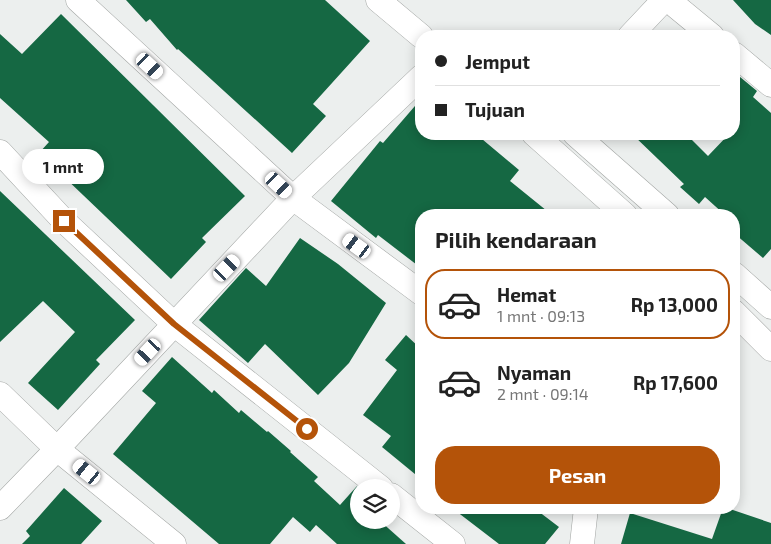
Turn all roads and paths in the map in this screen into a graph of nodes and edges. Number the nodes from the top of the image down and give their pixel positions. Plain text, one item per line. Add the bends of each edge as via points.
1 (78, 0) edge
2 (378, 0) edge
3 (636, 30) edge
4 (705, 30) edge
5 (415, 31) edge
6 (740, 59) edge
7 (415, 83) edge
8 (771, 85) edge
9 (543, 140) edge
10 (583, 140) edge
11 (0, 152) edge
12 (294, 198) junction
13 (618, 209) edge
14 (660, 209) edge
15 (740, 279) edge
16 (415, 289) edge
17 (771, 307) edge
18 (740, 318) edge
19 (174, 324) junction
20 (771, 349) edge
21 (0, 394) edge
22 (58, 449) junction
23 (370, 479) edge
24 (400, 502) edge
25 (0, 508) edge
26 (415, 514) edge
27 (415, 514) edge
28 (585, 514) edge
29 (174, 544) edge
30 (453, 544) edge
31 (582, 544) edge

1 - 12 street
2 - 5 street
3 - 4 street via 665,2 672,3
6 - 8 street
7 - 12 street
9 - 13 street
10 - 14 street
11 - 19 street via 64,221
12 - 16 street
12 - 19 street
15 - 17 street
18 - 20 street
19 - 22 street
19 - 23 street
21 - 22 street
22 - 25 street
22 - 29 street
24 - 27 street
26 - 30 street
28 - 31 street

